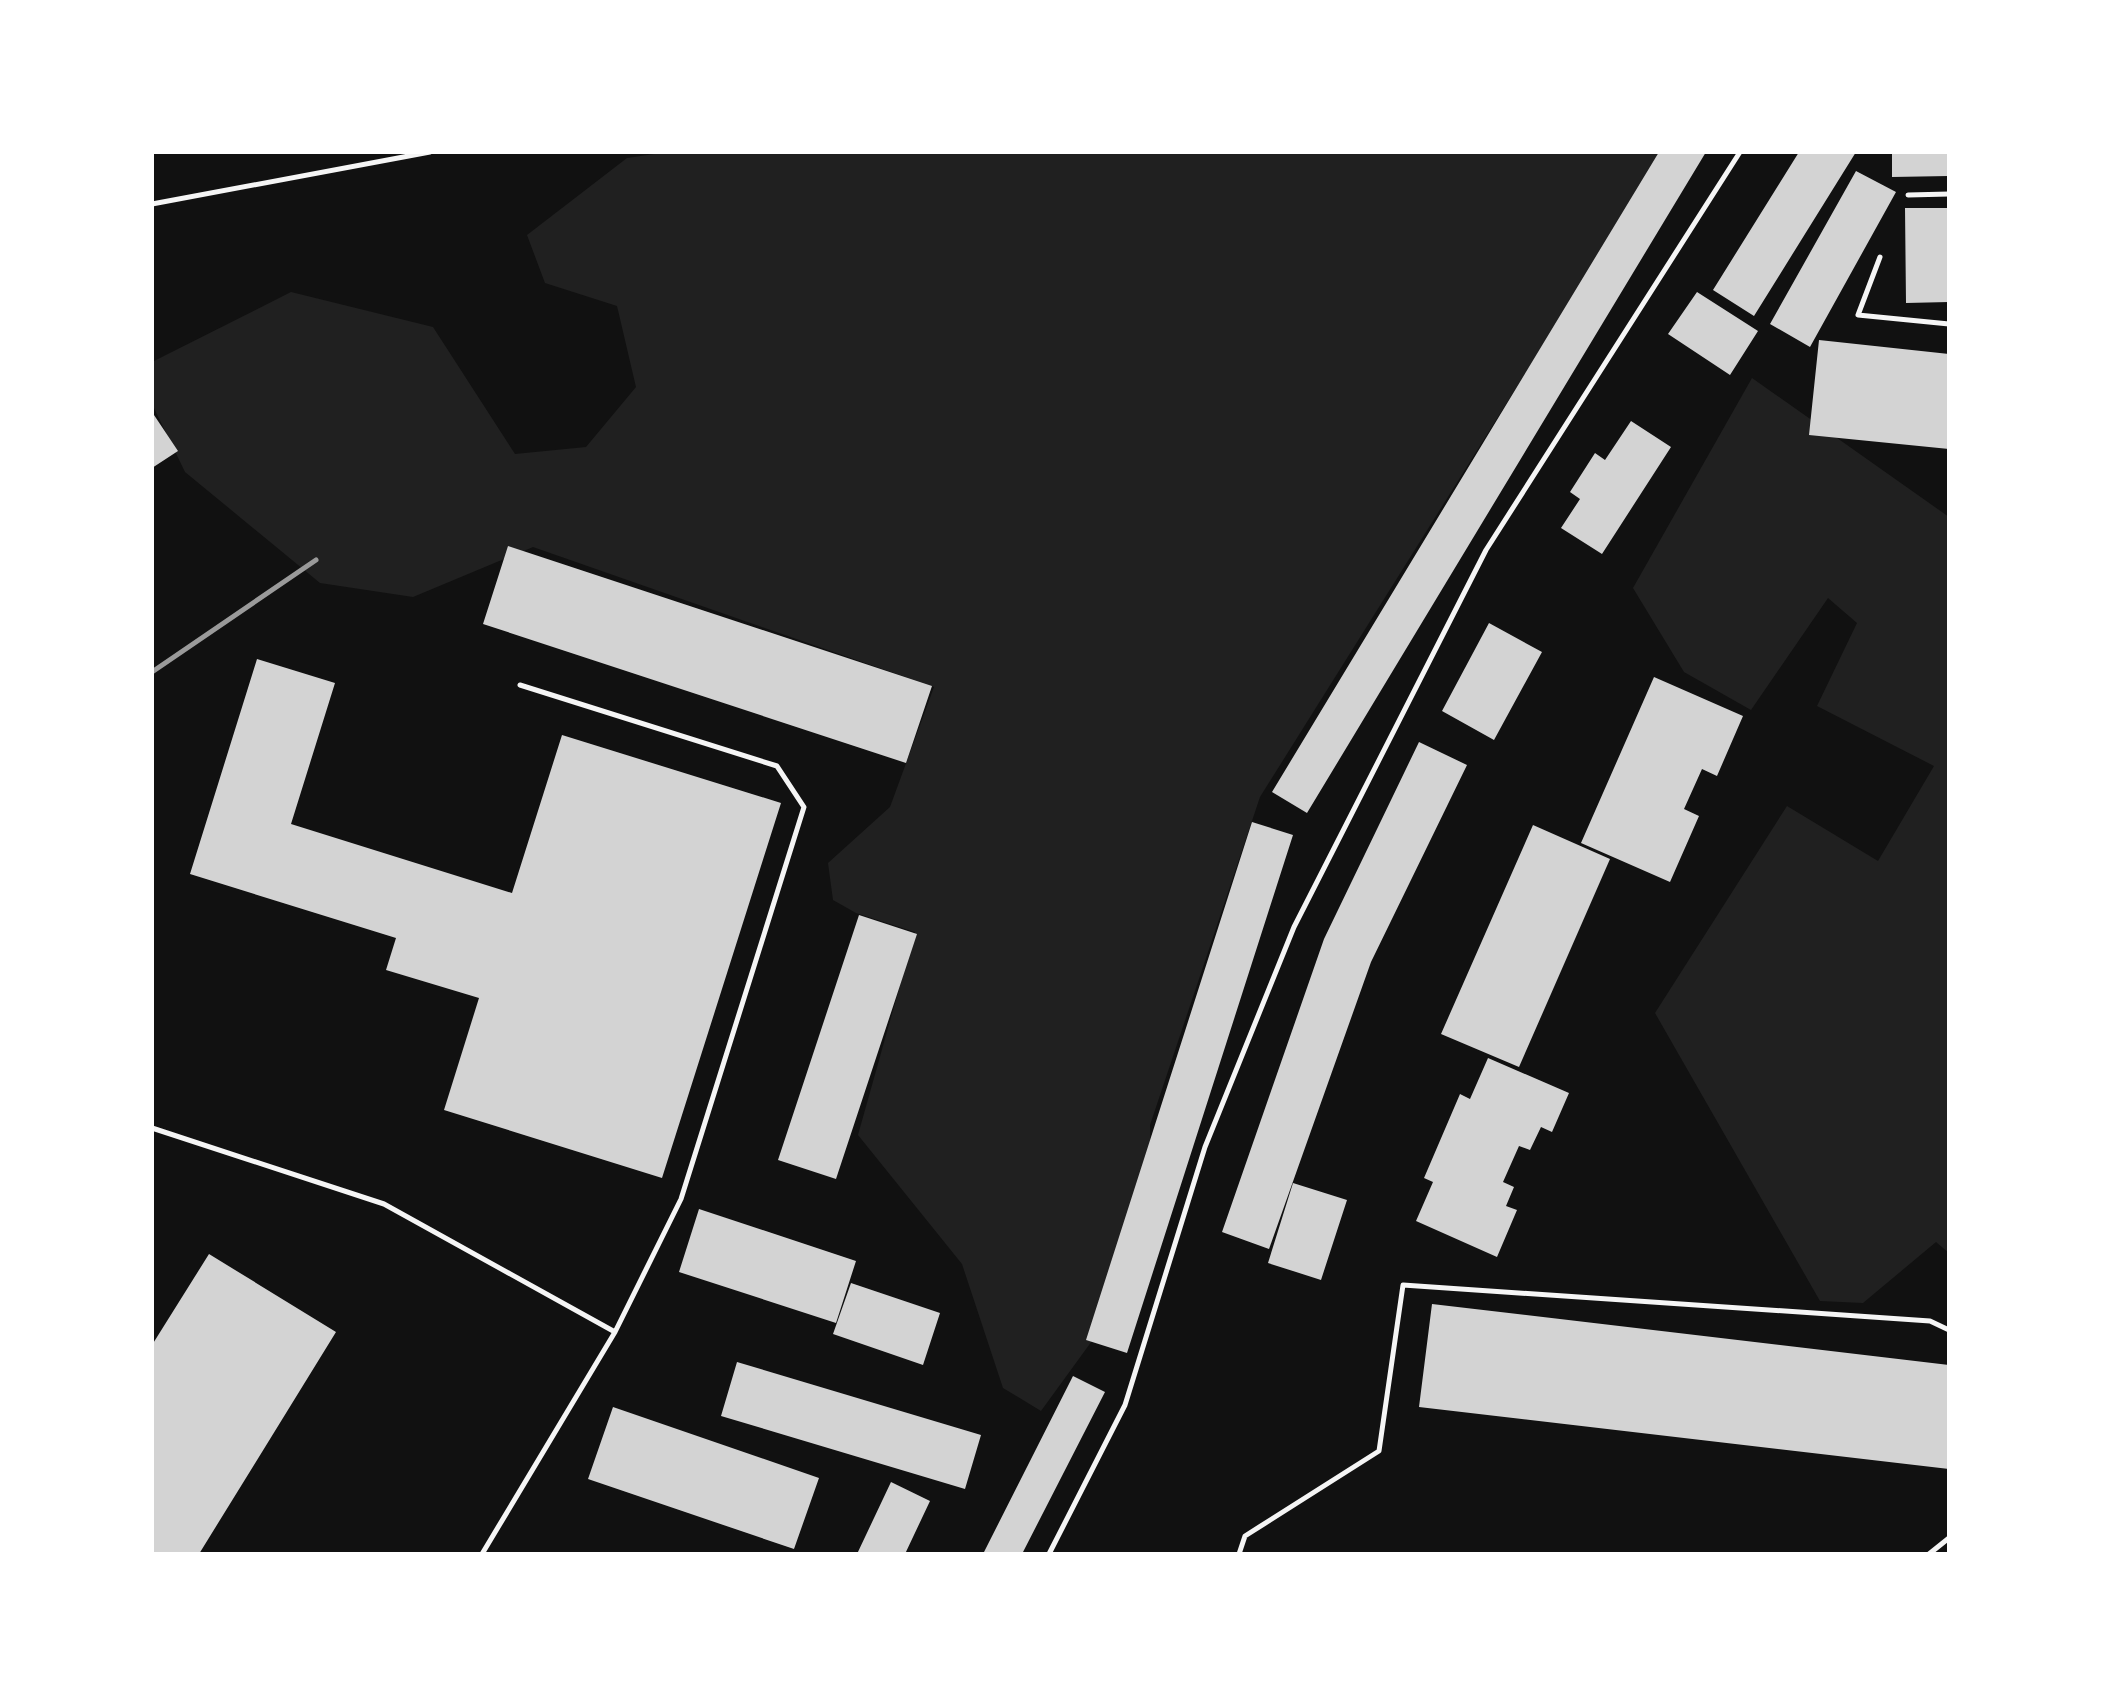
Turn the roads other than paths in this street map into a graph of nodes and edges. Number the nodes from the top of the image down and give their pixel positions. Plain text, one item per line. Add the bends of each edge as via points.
1 (430, 152) edge
2 (1740, 152) edge
3 (1949, 194) edge
4 (1908, 195) dead end
5 (152, 204) edge
6 (1880, 257) dead end
7 (1949, 324) edge
8 (520, 685) dead end
9 (152, 1128) edge
10 (1949, 1330) edge
11 (615, 1332) junction
12 (1949, 1538) edge
13 (482, 1554) edge
14 (1049, 1554) edge
15 (1239, 1554) edge
16 (1929, 1554) edge

1 - 5 lane
2 - 14 lane via 1486,550 1294,927 1205,1146 1125,1405
3 - 4 lane
6 - 7 lane via 1858,315
8 - 11 lane via 777,766 804,807 681,1199
9 - 11 lane via 384,1204
10 - 15 lane via 1930,1321 1403,1285 1379,1451 1245,1536
11 - 13 lane
12 - 16 lane

